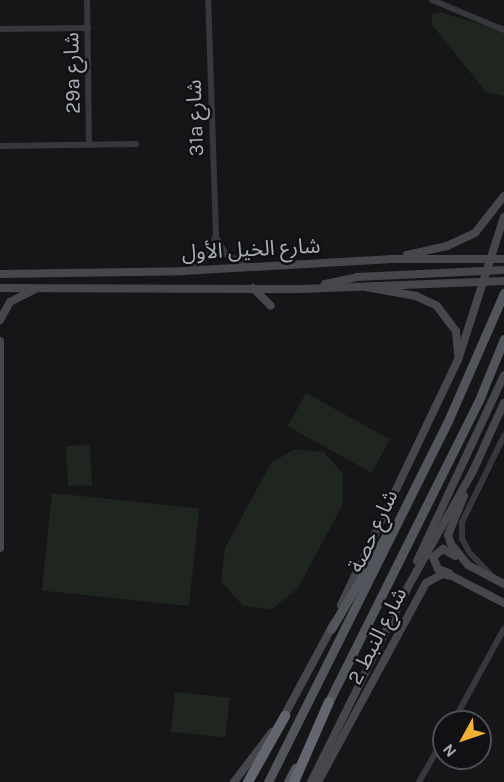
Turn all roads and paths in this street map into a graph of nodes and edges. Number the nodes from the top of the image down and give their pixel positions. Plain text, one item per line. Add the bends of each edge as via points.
1 (87, 0) edge
2 (208, 0) edge
3 (432, 0) edge
4 (88, 28) junction
5 (0, 29) edge
6 (504, 30) edge
7 (136, 144) dead end
8 (89, 145) junction
9 (0, 147) edge
10 (504, 196) edge
11 (504, 217) edge
12 (216, 235) junction
13 (389, 259) junction
14 (490, 259) junction
15 (504, 259) edge
16 (253, 268) junction
17 (504, 270) edge
18 (186, 271) junction
19 (487, 272) junction
20 (0, 274) edge
21 (485, 281) junction
22 (504, 281) edge
23 (363, 285) junction
24 (0, 288) edge
25 (39, 288) junction
26 (252, 288) junction
27 (313, 289) junction
28 (504, 292) edge
29 (271, 306) dead end
30 (0, 320) edge
31 (504, 339) edge
32 (0, 341) edge
33 (458, 360) junction
34 (0, 366) edge
35 (0, 373) edge
36 (504, 375) edge
37 (504, 403) edge
38 (1, 432) edge
39 (504, 436) edge
40 (473, 471) junction
41 (404, 506) junction
42 (0, 548) edge
43 (468, 565) junction
44 (461, 579) junction
45 (494, 579) junction
46 (504, 584) edge
47 (409, 585) junction
48 (503, 605) edge
49 (331, 629) junction
50 (504, 629) edge
51 (329, 702) junction
52 (460, 710) edge
53 (285, 716) junction
54 (432, 760) edge
55 (234, 782) edge
56 (248, 782) edge
57 (268, 782) edge
58 (288, 782) edge
59 (294, 782) edge
60 (311, 782) edge
61 (318, 782) edge
62 (420, 782) edge

1 - 4 street, 29a شارع
2 - 12 street, 31a شارع
3 - 6 street
4 - 5 street
4 - 8 street, 29a شارع
7 - 8 street
8 - 9 street
10 - 13 main road via 490,218 466,238
11 - 14 main road
12 - 16 street via 226,254
12 - 18 street via 209,256
13 - 14 main road, شارع الخيل الأول
13 - 16 main road, شارع الخيل الأول
14 - 15 main road, شارع الخيل الأول
14 - 17 main road
14 - 19 main road
16 - 18 main road, شارع الخيل الأول
17 - 19 main road
17 - 21 main road
18 - 20 main road, شارع الخيل الأول
19 - 21 main road
19 - 27 main road via 357,277
21 - 22 main road, شارع الخيل الأول
21 - 23 main road, شارع الخيل الأول
21 - 33 main road
23 - 27 main road, شارع الخيل الأول
23 - 33 main road via 416,296 437,306 456,331
24 - 25 main road, شارع الخيل الأول
25 - 26 main road, شارع الخيل الأول
25 - 30 main road via 10,302
26 - 27 main road, شارع الخيل الأول
26 - 29 main road
28 - 41 main road, شارع حصة via 462,392
31 - 51 main road, شارع حصة via 478,400
32 - 34 main road
33 - 49 main road
34 - 35 main road
35 - 38 main road
36 - 47 main road via 430,530
37 - 40 main road
38 - 42 main road
39 - 45 street via 462,522 462,538 469,552
40 - 43 main road via 448,535 455,552
40 - 47 main road
41 - 49 main road
41 - 57 main road, شارع حصة
43 - 44 main road via 447,550 435,553 433,562 438,569
43 - 45 main road
44 - 48 main road, شارع النبط 2
44 - 61 main road, شارع النبط 2 via 443,574 426,583
45 - 46 main road
47 - 60 main road
49 - 53 main road
50 - 52 street
51 - 58 main road, شارع حصة
51 - 59 highway
53 - 55 main road
53 - 56 highway
54 - 62 street

